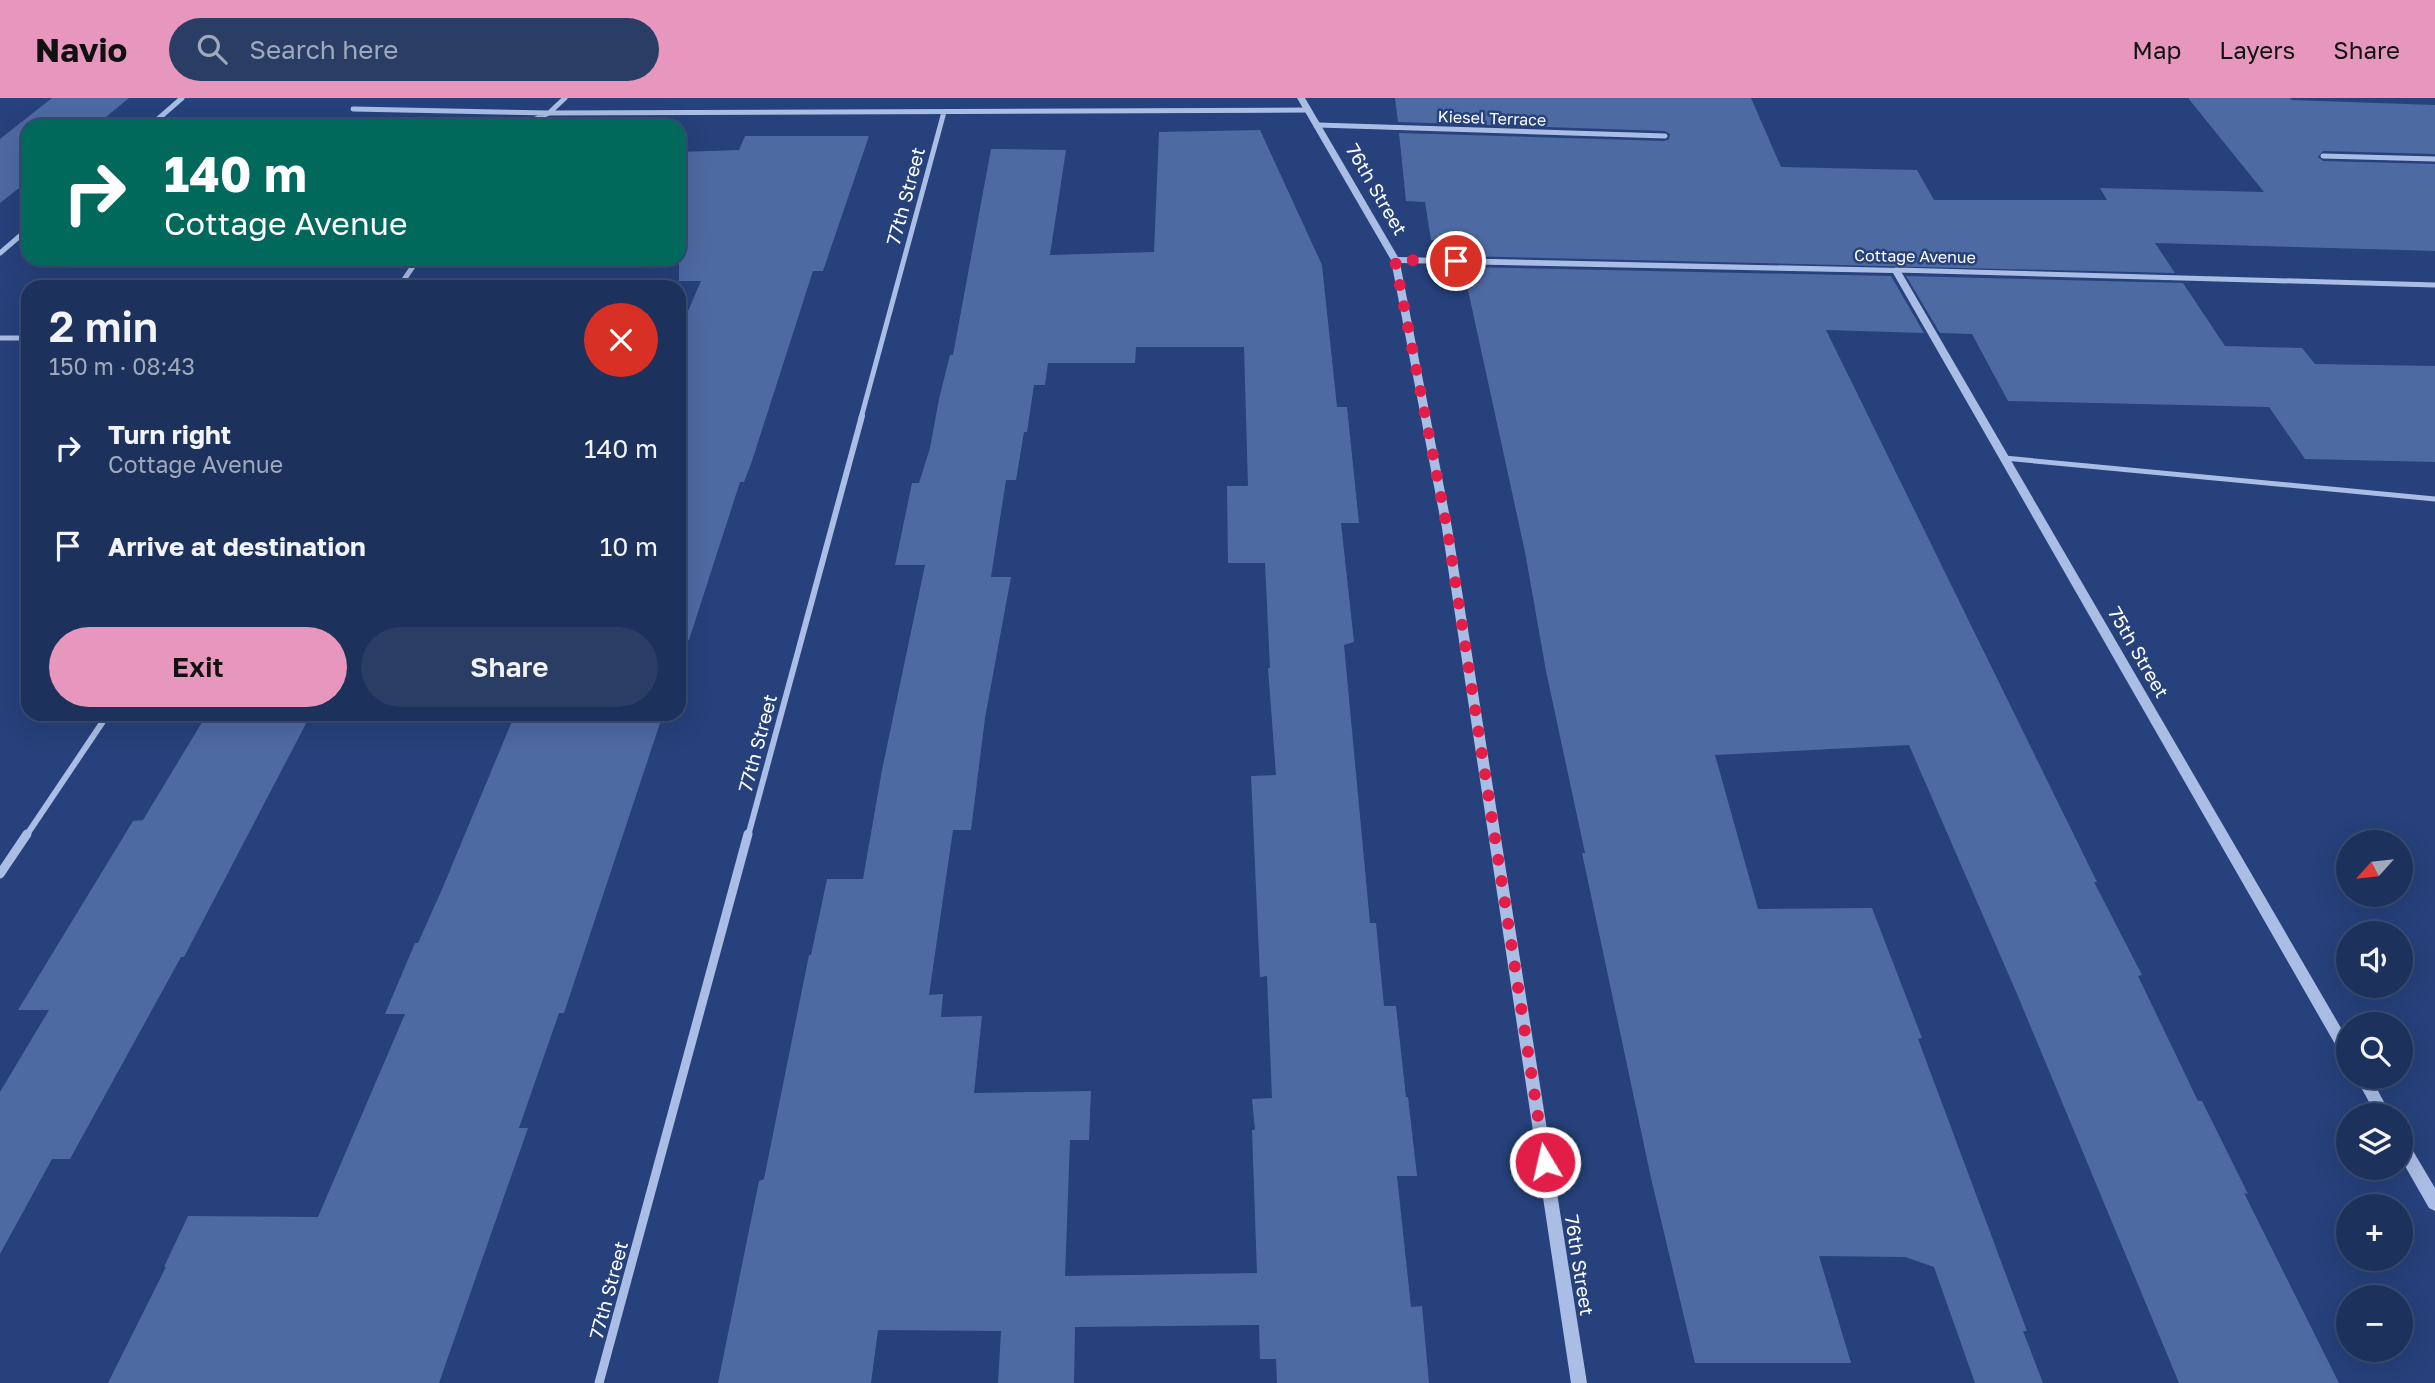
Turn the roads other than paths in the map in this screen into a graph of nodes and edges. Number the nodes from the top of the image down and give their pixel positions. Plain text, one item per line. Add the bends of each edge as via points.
1 (183, 98) edge
2 (565, 98) edge
3 (1301, 98) edge
4 (353, 109) dead end
5 (1308, 110) junction
6 (944, 111) junction
7 (548, 113) junction
8 (158, 119) edge
9 (535, 119) edge
10 (1318, 125) junction
11 (1665, 136) dead end
12 (2323, 156) dead end
13 (2435, 159) edge
14 (21, 235) edge
15 (0, 253) edge
16 (1395, 260) junction
17 (1896, 270) junction
18 (2435, 285) edge
19 (0, 338) edge
20 (21, 338) edge
21 (2004, 458) junction
22 (2435, 499) edge
23 (103, 721) edge
24 (0, 874) edge
25 (2336, 1032) edge
26 (2413, 1165) edge
27 (2435, 1203) edge
28 (599, 1383) edge
29 (1579, 1383) edge

1 - 8 street
2 - 7 street
3 - 5 street, 76th Street
4 - 7 street
5 - 6 street
5 - 10 street, 76th Street
6 - 7 street
6 - 28 street, 77th Street
7 - 9 street
10 - 11 street, Kiesel Terrace
10 - 16 street, 76th Street
12 - 13 street
14 - 15 street
16 - 17 street, Cottage Avenue
16 - 29 street, 76th Street via 1449,541
17 - 18 street, Cottage Avenue
17 - 21 street, 75th Street
19 - 20 street
21 - 22 lane
21 - 25 street, 75th Street
23 - 24 street
26 - 27 street

